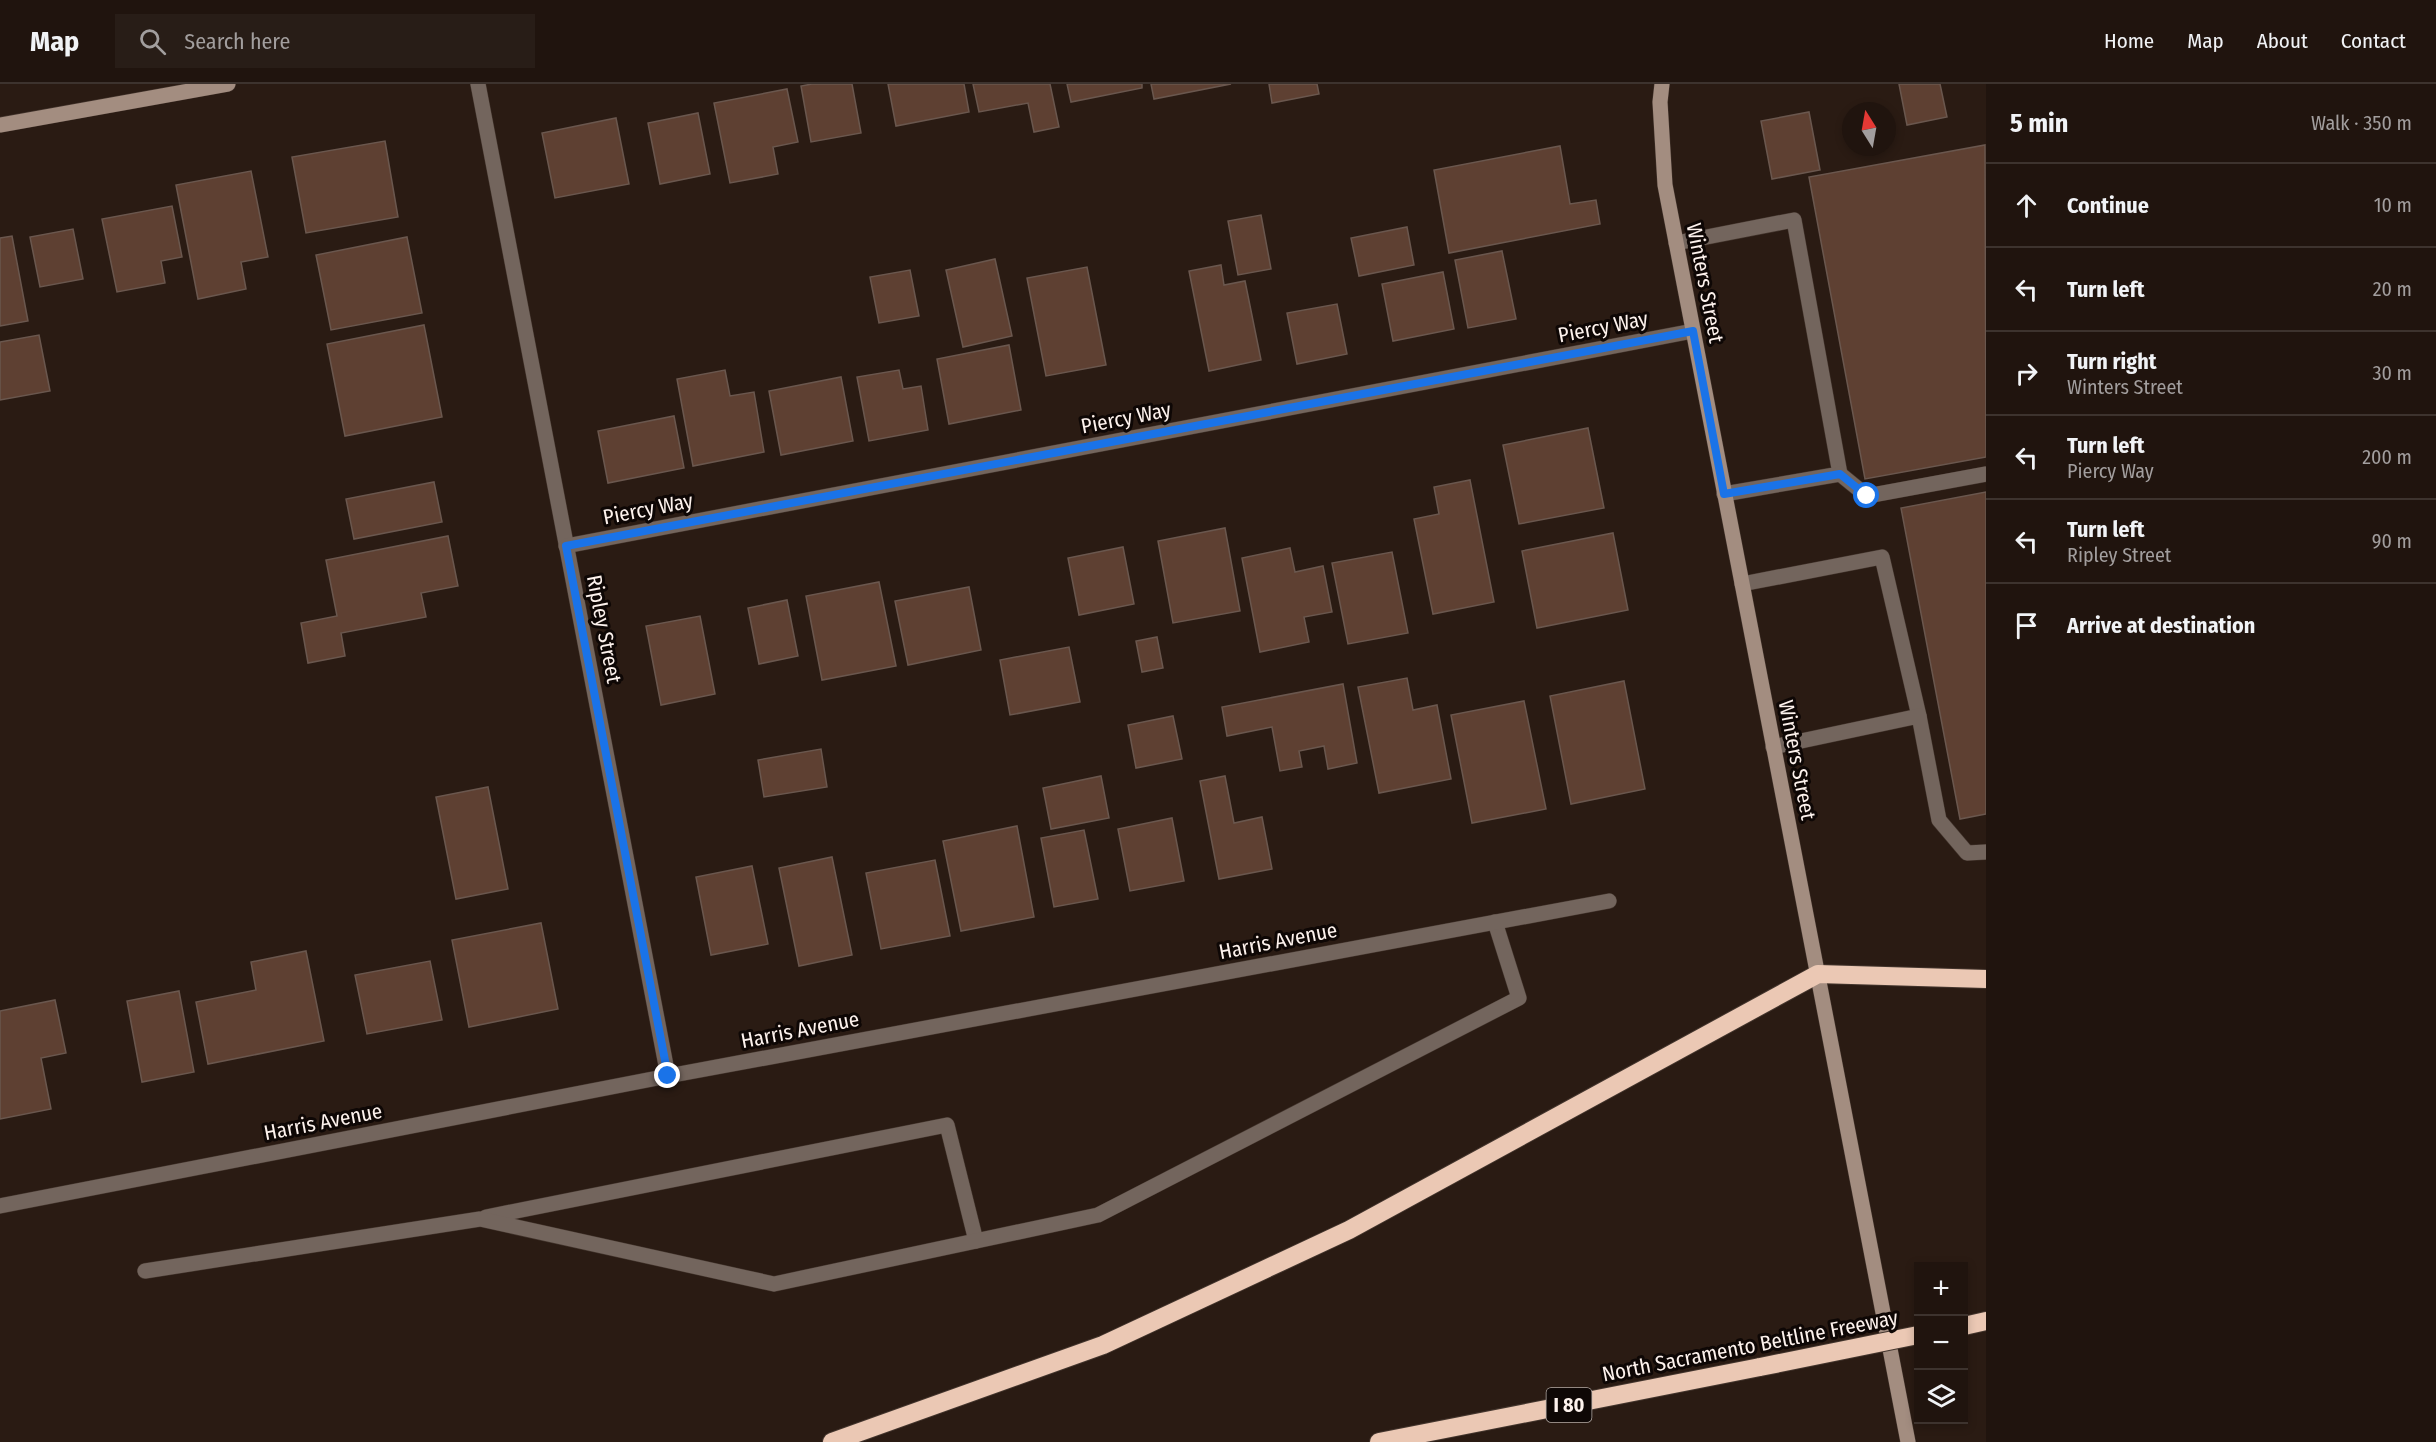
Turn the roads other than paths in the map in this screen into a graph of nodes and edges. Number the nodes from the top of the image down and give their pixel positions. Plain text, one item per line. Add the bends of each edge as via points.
1 (228, 84) edge
2 (478, 84) edge
3 (1662, 84) edge
4 (0, 125) edge
5 (1676, 243) junction
6 (1693, 331) junction
7 (1840, 474) junction
8 (1986, 474) edge
9 (1724, 494) junction
10 (566, 546) junction
11 (1742, 584) junction
12 (1919, 716) junction
13 (1773, 747) junction
14 (1986, 852) edge
15 (1609, 901) dead end
16 (1495, 922) junction
17 (1818, 974) junction
18 (1986, 979) edge
19 (668, 1076) junction
20 (0, 1206) edge
21 (480, 1219) junction
22 (975, 1241) junction
23 (146, 1271) dead end
24 (1986, 1321) edge
25 (1968, 1325) edge
26 (1914, 1336) edge
27 (832, 1442) edge
28 (1379, 1442) edge
29 (1908, 1442) edge

1 - 4 main road
2 - 10 street, Ripley Street
3 - 5 main road, Winters Street via 1665,185
5 - 6 main road, Winters Street
5 - 7 street via 1794,220
6 - 9 main road, Winters Street
6 - 10 street, Piercy Way
7 - 8 street via 1867,496
7 - 9 street
9 - 11 main road, Winters Street
10 - 19 street, Ripley Street
11 - 12 street via 1882,557
11 - 13 main road, Winters Street
12 - 13 street
12 - 14 street via 1939,820 1967,853
13 - 17 main road, Winters Street
15 - 16 street, Harris Avenue
16 - 19 street, Harris Avenue
16 - 22 street via 1519,998 1098,1215
17 - 18 highway
17 - 27 highway via 1349,1230 1103,1345
17 - 29 main road, Winters Street
19 - 20 street, Harris Avenue
21 - 22 street via 774,1284
21 - 22 street via 947,1125
21 - 23 street
24 - 25 highway
26 - 28 highway, North Sacramento Beltline Freeway / I 80, bridge

